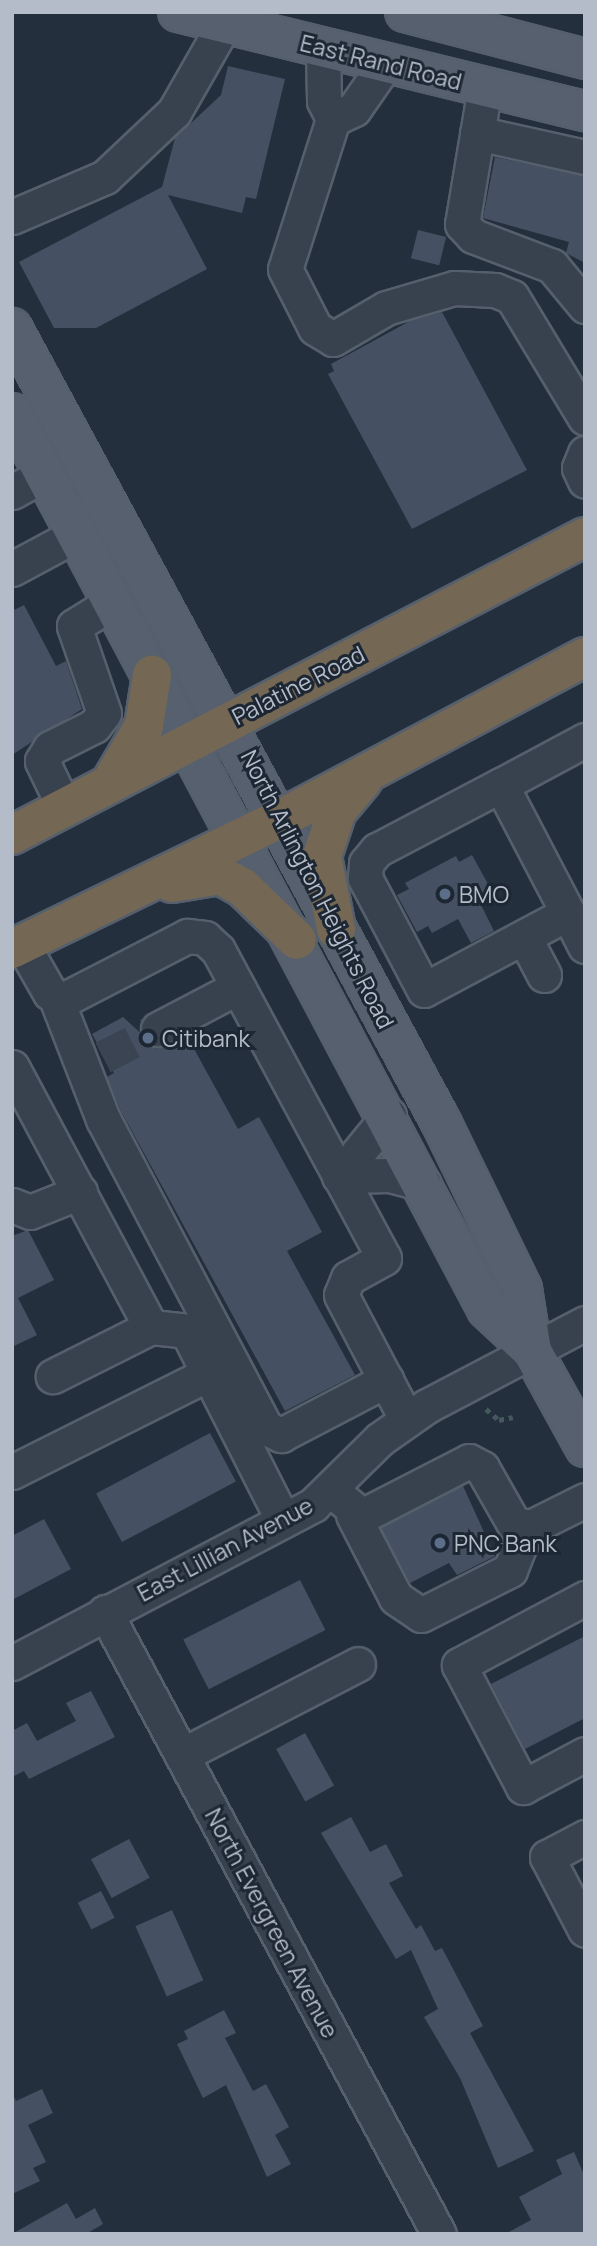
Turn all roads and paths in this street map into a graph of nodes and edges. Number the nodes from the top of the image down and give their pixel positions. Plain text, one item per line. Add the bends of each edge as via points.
1 (178, 12) edge
2 (405, 12) edge
3 (230, 18) edge
4 (323, 48) junction
5 (585, 59) edge
6 (386, 63) junction
7 (485, 87) junction
8 (585, 111) edge
9 (333, 119) junction
10 (477, 132) junction
11 (585, 157) edge
12 (12, 217) edge
13 (585, 306) edge
14 (12, 328) edge
15 (12, 413) edge
16 (585, 418) edge
17 (585, 453) edge
18 (585, 481) edge
19 (29, 483) edge
20 (77, 534) junction
21 (585, 537) edge
22 (12, 569) edge
23 (113, 601) junction
24 (585, 657) edge
25 (152, 675) junction
26 (229, 720) junction
27 (190, 741) junction
28 (584, 743) edge
29 (371, 770) junction
30 (109, 783) junction
31 (501, 785) junction
32 (64, 807) junction
33 (282, 818) junction
34 (12, 835) edge
35 (241, 838) junction
36 (138, 887) junction
37 (568, 913) junction
38 (336, 929) junction
39 (524, 937) junction
40 (297, 940) junction
41 (585, 946) edge
42 (17, 947) edge
43 (544, 975) dead end
44 (238, 987) junction
45 (56, 998) junction
46 (158, 1029) tunnel mouth
47 (12, 1067) edge
48 (389, 1115) junction
49 (340, 1176) junction
50 (424, 1184) junction
51 (79, 1192) junction
52 (12, 1205) edge
53 (585, 1323) edge
54 (151, 1327) junction
55 (532, 1351) junction
56 (208, 1374) junction
57 (52, 1376) dead end
58 (386, 1380) junction
59 (486, 1409) dead end
60 (513, 1416) dead end
61 (407, 1420) junction
62 (585, 1447) edge
63 (12, 1472) edge
64 (330, 1489) junction
65 (585, 1500) edge
66 (353, 1515) junction
67 (283, 1520) junction
68 (527, 1527) junction
69 (585, 1598) edge
70 (105, 1612) junction
71 (12, 1663) edge
72 (358, 1664) dead end
73 (585, 1754) edge
74 (182, 1755) junction
75 (585, 1837) edge
76 (585, 1930) edge
77 (439, 2234) edge

1 - 3 main road, East Rand Road
2 - 5 main road
3 - 4 main road, East Rand Road
3 - 12 street via 174,111 105,177
4 - 6 main road, East Rand Road
4 - 9 street via 324,101
6 - 7 main road, East Rand Road
6 - 9 street via 354,109
7 - 8 main road, East Rand Road
7 - 10 street
9 - 16 street via 285,269 315,328 332,339 386,308 454,288 495,290 512,297
10 - 11 street
10 - 13 street via 461,217 466,232 552,266
14 - 26 main road, North Arlington Heights Road
15 - 19 main road, North Arlington Heights Road
17 - 18 street via 579,468
19 - 20 main road, North Arlington Heights Road
20 - 22 street
20 - 23 main road, North Arlington Heights Road
21 - 26 highway, Palatine Road
23 - 25 main road, North Arlington Heights Road
23 - 32 street via 74,626 104,713 94,726 50,748 42,761
24 - 29 highway
25 - 27 main road, North Arlington Heights Road
25 - 30 highway via 144,726
26 - 27 highway, Palatine Road
26 - 33 main road, North Arlington Heights Road
27 - 30 highway, Palatine Road
27 - 35 main road, North Arlington Heights Road
28 - 31 street
29 - 33 highway
29 - 38 highway via 337,811 322,856
30 - 32 highway, Palatine Road
31 - 37 street
31 - 39 street via 377,850 365,878 424,990
32 - 34 highway, Palatine Road
33 - 35 highway
33 - 38 main road, North Arlington Heights Road
35 - 36 highway
35 - 40 main road, North Arlington Heights Road
36 - 40 highway via 220,875
36 - 42 highway
37 - 39 street
37 - 41 street
38 - 55 main road, North Arlington Heights Road via 522,1289
39 - 43 street
40 - 48 main road, North Arlington Heights Road
42 - 45 street
44 - 45 street via 218,950 196,935 70,1000
44 - 46 street
44 - 49 street
45 - 58 street via 92,1063 266,1428 281,1435
47 - 51 street
48 - 49 street
48 - 50 main road, North Arlington Heights Road
49 - 50 street via 390,1175
49 - 58 street via 384,1258 341,1289
50 - 55 main road, North Arlington Heights Road via 487,1309
51 - 52 street via 30,1212
51 - 54 street
53 - 55 street, East Lillian Avenue
54 - 56 street via 187,1331
54 - 57 street
55 - 61 street, East Lillian Avenue
55 - 62 main road, North Arlington Heights Road
56 - 63 street
56 - 67 street
58 - 61 street
59 - 60 path via 499,1420
61 - 64 street, East Lillian Avenue
64 - 66 street
64 - 67 street, East Lillian Avenue
65 - 68 street
66 - 68 street via 362,1517 469,1461 482,1468 509,1519
66 - 68 street via 396,1598 421,1615 510,1570
67 - 70 street, East Lillian Avenue
69 - 73 street via 459,1665 523,1787
70 - 71 street, East Lillian Avenue
70 - 74 street, North Evergreen Avenue
72 - 74 street
74 - 77 street, North Evergreen Avenue
75 - 76 street via 547,1857

